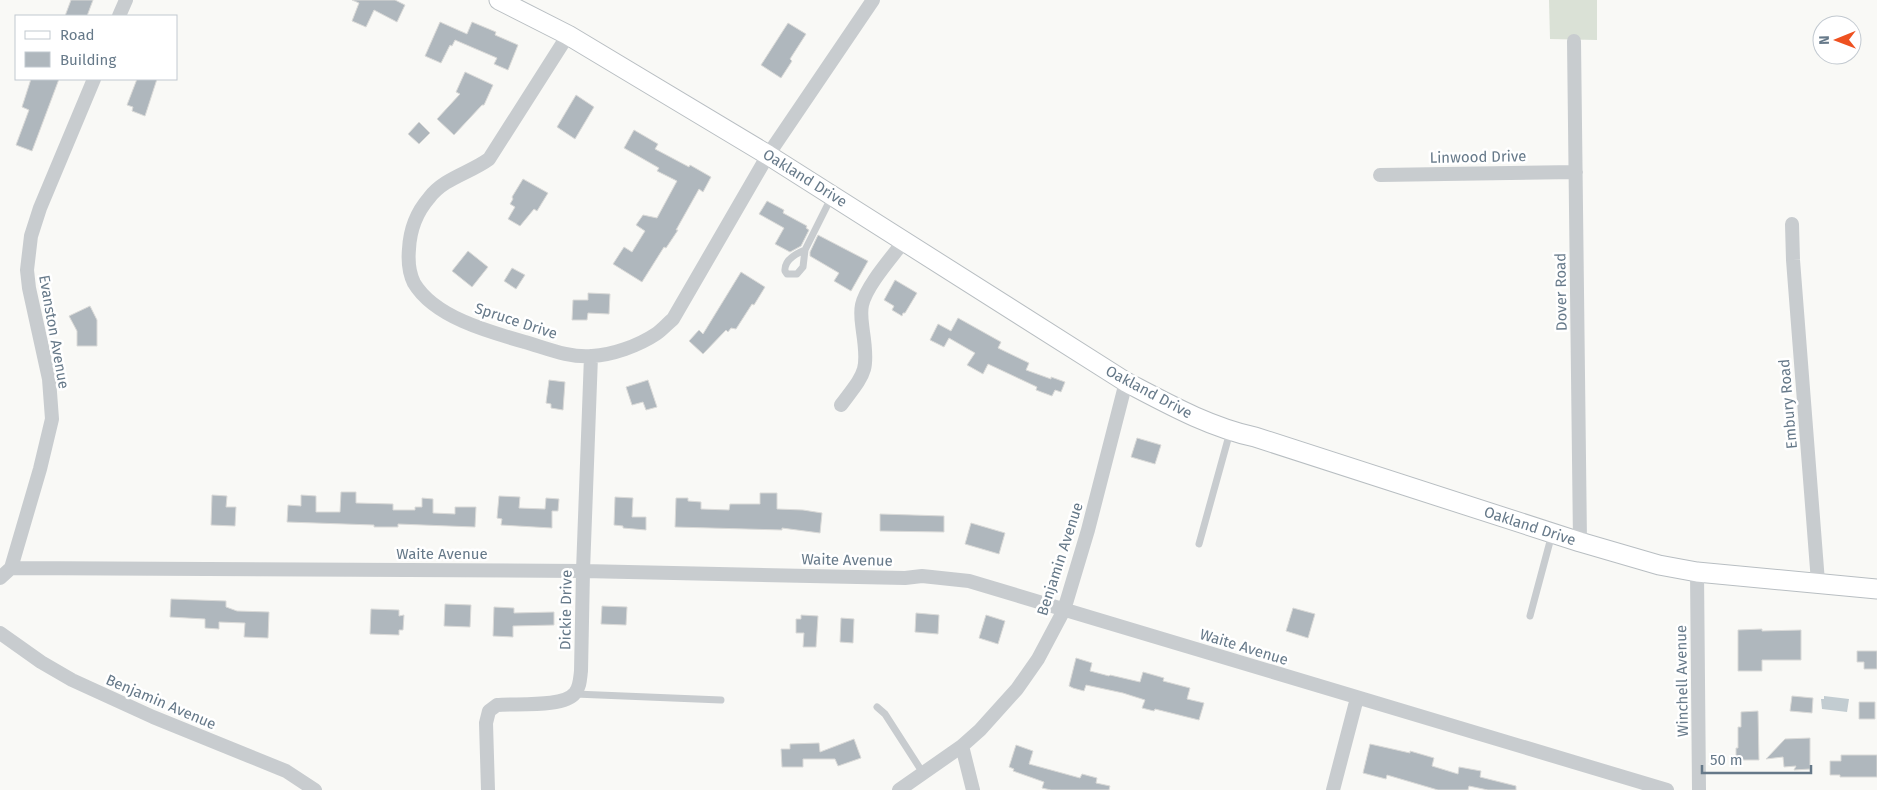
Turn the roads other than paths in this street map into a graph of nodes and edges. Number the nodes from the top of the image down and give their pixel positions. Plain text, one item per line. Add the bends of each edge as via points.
1 (126, 0) edge
2 (499, 0) edge
3 (873, 0) edge
4 (119, 15) edge
5 (568, 35) junction
6 (1574, 41) dead end
7 (94, 80) edge
8 (768, 155) junction
9 (1576, 172) junction
10 (1380, 175) dead end
11 (832, 196) junction
12 (1792, 224) dead end
13 (904, 241) junction
14 (805, 250) dead end
15 (592, 356) junction
16 (1126, 382) junction
17 (841, 405) dead end
18 (1230, 432) junction
19 (1552, 533) junction
20 (1580, 542) junction
21 (1199, 544) dead end
22 (11, 568) junction
23 (583, 571) junction
24 (1696, 572) junction
25 (0, 578) edge
26 (1818, 582) junction
27 (1877, 589) edge
28 (1064, 610) junction
29 (1530, 616) dead end
30 (0, 633) edge
31 (575, 694) junction
32 (1357, 698) junction
33 (721, 700) dead end
34 (877, 707) dead end
35 (962, 746) junction
36 (924, 773) junction
37 (315, 790) edge
38 (488, 790) edge
39 (899, 790) edge
40 (973, 790) edge
41 (1333, 790) edge
42 (1667, 790) edge
43 (1699, 790) edge

1 - 4 street
2 - 5 main road, Oakland Drive
3 - 8 street, Spruce Drive
5 - 8 main road, Oakland Drive
5 - 15 street, Spruce Drive via 489,159 449,180 430,196 415,218 409,240 408,263 413,281 423,296 466,323 569,354
6 - 9 street, Dover Road
7 - 22 street, Evanston Avenue via 31,236 27,270 29,288 49,380 52,419
8 - 11 main road, Oakland Drive
8 - 15 street, Spruce Drive via 673,319 657,334 639,343
9 - 10 street, Linwood Drive
9 - 20 street, Dover Road
11 - 13 main road, Oakland Drive
11 - 14 lane
12 - 26 street, Embury Road
13 - 16 main road, Oakland Drive
13 - 17 street via 864,300 861,315 866,354 864,370 862,378
15 - 23 street, Dickie Drive
16 - 18 main road, Oakland Drive
16 - 28 street, Benjamin Avenue
18 - 19 main road, Oakland Drive via 1255,437
18 - 21 lane
19 - 20 main road, Oakland Drive
19 - 29 lane
20 - 24 main road, Oakland Drive
22 - 23 street, Waite Avenue
22 - 25 street
23 - 28 street, Waite Avenue via 922,576 969,581
23 - 31 street, Dickie Drive via 582,671
24 - 26 main road, Oakland Drive
24 - 43 street, Winchell Avenue
26 - 27 main road, Oakland Drive
28 - 32 street, Waite Avenue
28 - 35 street, Benjamin Avenue via 1038,659 1017,689
30 - 37 street, Benjamin Avenue via 41,662 107,697 286,771
31 - 33 lane
31 - 38 street via 557,703 496,705 489,711 486,723
32 - 41 street
32 - 42 street, Waite Avenue
34 - 36 lane
35 - 36 street, Benjamin Avenue
35 - 40 street
36 - 39 street, Benjamin Avenue

